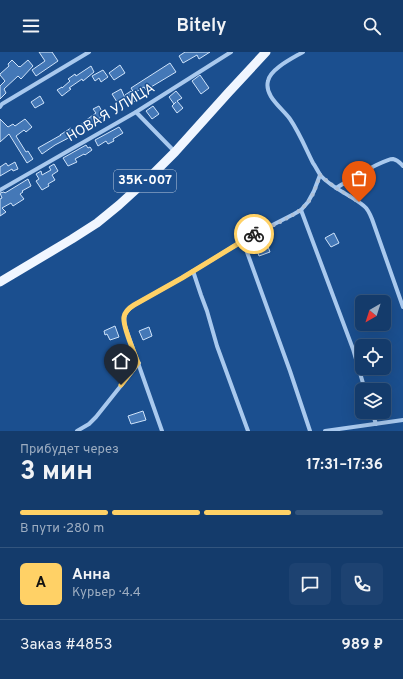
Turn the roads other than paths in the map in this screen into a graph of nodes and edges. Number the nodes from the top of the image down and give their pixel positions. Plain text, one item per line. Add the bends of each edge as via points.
1 (89, 52) edge
2 (231, 52) edge
3 (266, 52) edge
4 (303, 52) edge
5 (0, 108) edge
6 (136, 112) junction
7 (175, 152) junction
8 (403, 166) edge
9 (320, 175) junction
10 (336, 188) junction
11 (0, 190) edge
12 (301, 210) junction
13 (243, 241) junction
14 (193, 271) junction
15 (0, 282) edge
16 (403, 306) edge
17 (138, 363) junction
18 (364, 383) edge
19 (374, 419) edge
20 (403, 420) edge
21 (376, 424) junction
22 (77, 431) edge
23 (162, 431) edge
24 (248, 431) edge
25 (310, 431) edge
26 (325, 431) edge

1 - 5 street via 2,104
2 - 6 street, НОВАЯ УЛИЦА
3 - 7 main road, 35К-007
4 - 9 street via 276,69 268,79 267,85 272,98 291,121
6 - 7 street
6 - 11 street, НОВАЯ УЛИЦА
7 - 15 main road, 35К-007 via 119,205 97,222
8 - 10 street via 392,159 382,162
9 - 10 street
9 - 12 street via 314,191
10 - 16 street via 368,210
12 - 13 street
12 - 18 street
13 - 14 street
13 - 25 street
14 - 17 street via 134,305 125,314 123,319
14 - 24 street
17 - 22 street via 96,418
17 - 23 street
19 - 21 street
20 - 21 street
21 - 26 street

